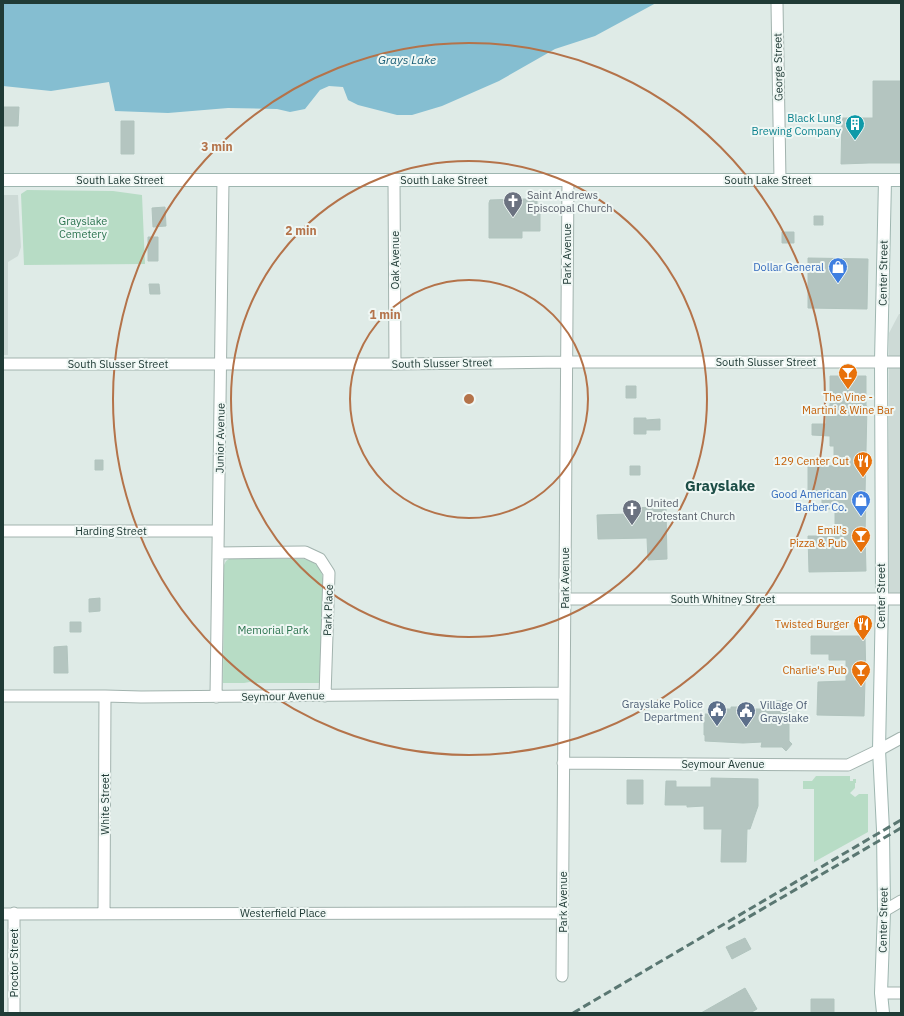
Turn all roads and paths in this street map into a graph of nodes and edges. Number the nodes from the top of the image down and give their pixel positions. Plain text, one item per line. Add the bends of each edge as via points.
1 (777, 3) edge
2 (3, 180) edge
3 (223, 180) junction
4 (394, 180) junction
5 (568, 180) junction
6 (780, 180) junction
7 (885, 180) junction
8 (901, 180) edge
9 (881, 361) junction
10 (566, 362) junction
11 (901, 362) edge
12 (3, 364) edge
13 (221, 364) junction
14 (395, 364) junction
15 (3, 531) edge
16 (218, 531) junction
17 (218, 553) junction
18 (565, 599) junction
19 (882, 599) junction
20 (901, 599) edge
21 (564, 693) junction
22 (3, 696) edge
23 (105, 696) junction
24 (325, 696) junction
25 (216, 697) junction
26 (901, 738) edge
27 (879, 750) junction
28 (563, 763) junction
29 (901, 901) edge
30 (884, 910) junction
31 (104, 913) junction
32 (562, 913) junction
33 (8, 914) edge
34 (562, 976) dead end
35 (881, 993) junction
36 (901, 994) edge
37 (14, 1013) edge
38 (883, 1013) edge

1 - 6 street, George Street
2 - 3 street, South Lake Street
3 - 4 street, South Lake Street
3 - 13 street, Junior Avenue
4 - 5 street, South Lake Street
4 - 14 street, Oak Avenue
5 - 6 street, South Lake Street
5 - 10 street, Park Avenue
6 - 7 street, South Lake Street
7 - 8 street, South Lake Street
7 - 9 street, Center Street
9 - 10 street, South Slusser Street
9 - 11 street, South Slusser Street
9 - 19 street, Center Street
10 - 14 street, South Slusser Street
10 - 18 street, Park Avenue
12 - 13 street, South Slusser Street
13 - 14 street, South Slusser Street
13 - 16 street, Junior Avenue
15 - 16 street, Harding Street
16 - 17 street, Junior Avenue
17 - 24 street, Park Place via 304,552 320,559 329,573
17 - 25 street, Junior Avenue
18 - 19 street, South Whitney Street
18 - 21 street, Park Avenue
19 - 20 street, South Whitney Street
19 - 27 street, Center Street
21 - 24 street, Seymour Avenue
21 - 28 street, Park Avenue
22 - 23 street, Seymour Avenue
23 - 25 street, Seymour Avenue
23 - 31 street, White Street
24 - 25 street, Seymour Avenue
26 - 27 street, Seymour Avenue
27 - 28 street, Seymour Avenue via 848,765
27 - 30 street, Center Street
28 - 32 street, Park Avenue
29 - 30 street
30 - 35 street, Center Street
31 - 32 street, Westerfield Place
31 - 33 street, Westerfield Place
32 - 34 street, Park Avenue
33 - 37 street, Proctor Street
35 - 36 street
35 - 38 street, Center Street

